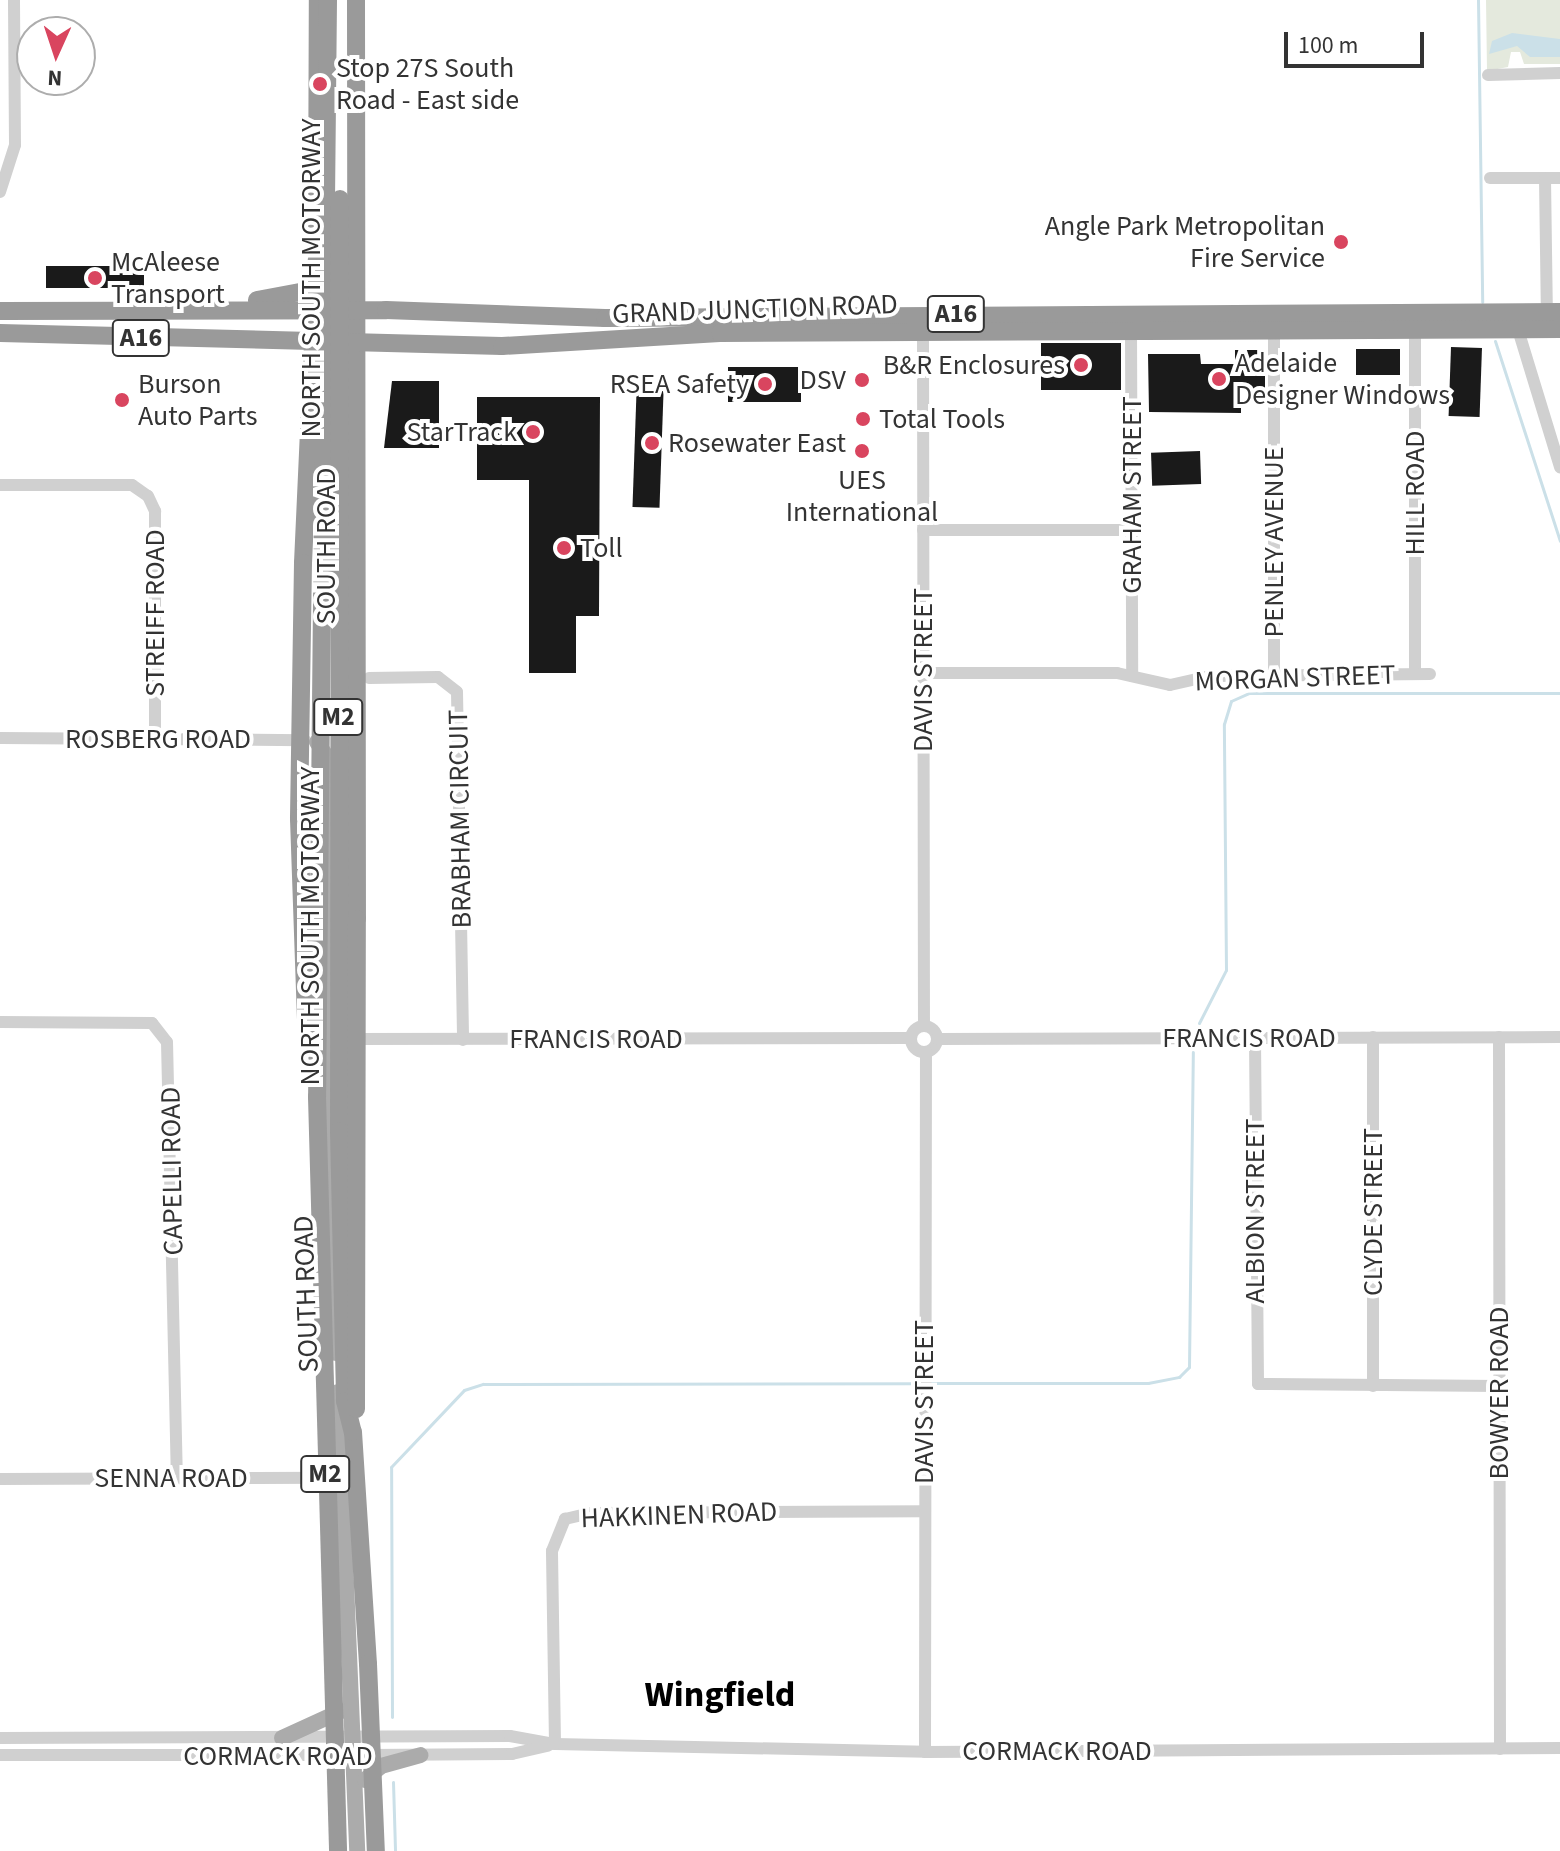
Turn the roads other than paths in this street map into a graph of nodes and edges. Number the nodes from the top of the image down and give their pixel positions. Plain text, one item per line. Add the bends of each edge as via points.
1 (14, 0) edge
2 (318, 0) edge
3 (328, 0) edge
4 (340, 0) edge
5 (356, 0) edge
6 (1560, 73) edge
7 (1488, 75) dead end
8 (1490, 178) dead end
9 (1545, 178) junction
10 (1560, 178) edge
11 (0, 192) edge
12 (361, 228) junction
13 (359, 268) junction
14 (317, 272) junction
15 (358, 309) junction
16 (314, 310) junction
17 (386, 310) junction
18 (0, 311) edge
19 (228, 311) junction
20 (1554, 320) edge
21 (1415, 321) junction
22 (1516, 321) junction
23 (1131, 322) junction
24 (1274, 322) junction
25 (923, 324) junction
26 (0, 333) edge
27 (282, 337) junction
28 (314, 337) junction
29 (357, 338) junction
30 (409, 341) junction
31 (313, 371) junction
32 (354, 382) junction
33 (1560, 467) edge
34 (0, 485) edge
35 (923, 530) junction
36 (1133, 530) junction
37 (923, 673) junction
38 (1415, 674) junction
39 (1430, 674) dead end
40 (1132, 676) junction
41 (1274, 676) junction
42 (362, 684) junction
43 (0, 738) edge
44 (155, 739) junction
45 (316, 741) joint
46 (0, 1022) edge
47 (924, 1026) junction
48 (1373, 1037) junction
49 (1499, 1037) junction
50 (1560, 1037) edge
51 (330, 1038) junction
52 (911, 1038) junction
53 (1255, 1038) junction
54 (937, 1039) junction
55 (463, 1040) junction
56 (926, 1052) junction
57 (317, 1097) junction
58 (1373, 1386) junction
59 (1499, 1386) junction
60 (353, 1432) junction
61 (177, 1478) junction
62 (342, 1478) junction
63 (0, 1479) edge
64 (924, 1511) junction
65 (353, 1701) junction
66 (0, 1738) edge
67 (208, 1738) junction
68 (282, 1738) junction
69 (555, 1744) junction
70 (355, 1746) junction
71 (1560, 1748) edge
72 (1500, 1749) junction
73 (925, 1752) junction
74 (0, 1755) edge
75 (421, 1755) junction
76 (209, 1756) junction
77 (356, 1787) junction
78 (338, 1851) edge
79 (357, 1851) edge
80 (376, 1851) edge

1 - 11 street via 15,145
2 - 14 highway
3 - 57 highway, NORTH SOUTH MOTORWAY / M2, bridge
4 - 60 highway, NORTH SOUTH MOTORWAY / M2, bridge via 339,1116 345,1401
5 - 12 highway, SOUTH ROAD
6 - 7 street
8 - 9 street
9 - 10 street
9 - 20 street
12 - 13 highway, SOUTH ROAD
12 - 17 highway via 370,286
13 - 14 highway via 343,284
13 - 15 highway, SOUTH ROAD
14 - 16 highway
14 - 19 highway via 305,291
15 - 16 highway, GRAND JUNCTION ROAD / A16
15 - 17 highway, GRAND JUNCTION ROAD / A16
15 - 29 highway, SOUTH ROAD
16 - 19 highway, GRAND JUNCTION ROAD / A16
16 - 28 highway
17 - 25 highway, GRAND JUNCTION ROAD / A16
18 - 19 highway, GRAND JUNCTION ROAD / A16
20 - 22 highway, GRAND JUNCTION ROAD / A16
21 - 22 highway, GRAND JUNCTION ROAD / A16
21 - 24 highway, GRAND JUNCTION ROAD / A16
21 - 38 street, HILL ROAD
22 - 33 street
23 - 24 highway, GRAND JUNCTION ROAD / A16
23 - 25 highway, GRAND JUNCTION ROAD / A16
23 - 36 street, GRAHAM STREET
24 - 41 street, PENLEY AVENUE
25 - 30 highway, GRAND JUNCTION ROAD / A16 via 502,346
25 - 35 street, DAVIS STREET
26 - 27 highway, GRAND JUNCTION ROAD / A16
27 - 28 highway, GRAND JUNCTION ROAD / A16
27 - 31 highway
28 - 29 highway, GRAND JUNCTION ROAD / A16
28 - 31 highway
29 - 30 highway, GRAND JUNCTION ROAD / A16
29 - 32 highway, SOUTH ROAD
30 - 32 highway via 367,354
31 - 57 highway, bridge via 303,563 300,895
32 - 42 highway, SOUTH ROAD via 354,660
34 - 44 street, STREIFF ROAD via 132,485 148,496 155,511
35 - 36 street
35 - 37 street, DAVIS STREET
36 - 40 street, GRAHAM STREET
37 - 40 street, MORGAN STREET
37 - 47 street, DAVIS STREET
38 - 39 street, MORGAN STREET
38 - 41 street, MORGAN STREET
40 - 41 street, MORGAN STREET via 1170,685 1210,676
42 - 55 street, BRABHAM CIRCUIT via 438,677 457,692
42 - 60 highway, SOUTH ROAD, bridge
43 - 44 street, ROSBERG ROAD
44 - 45 street, ROSBERG ROAD
45 - 51 main road, SOUTH ROAD via 330,762
46 - 61 street, CAPELLI ROAD via 152,1023 167,1042
47 - 52 street
47 - 54 street
48 - 49 street, FRANCIS ROAD
48 - 53 street, FRANCIS ROAD
48 - 58 street, CLYDE STREET
49 - 50 street, FRANCIS ROAD
49 - 59 street, BOWYER ROAD
51 - 55 street, FRANCIS ROAD
51 - 62 main road, SOUTH ROAD
52 - 55 street, FRANCIS ROAD
52 - 56 street
53 - 54 street, FRANCIS ROAD
53 - 58 street, ALBION STREET via 1258,1384
54 - 56 street
56 - 64 street, DAVIS STREET
57 - 78 highway, NORTH SOUTH MOTORWAY / M2, bridge
58 - 59 street
59 - 72 street, BOWYER ROAD
60 - 80 highway, NORTH SOUTH MOTORWAY / M2, bridge
61 - 62 street, SENNA ROAD
61 - 63 street, SENNA ROAD
62 - 65 main road, SOUTH ROAD
64 - 69 street, HAKKINEN ROAD via 591,1513 565,1519 552,1551
64 - 73 street, DAVIS STREET
65 - 68 main road via 328,1722
65 - 70 main road, SOUTH ROAD
66 - 67 street, CORMACK ROAD
67 - 68 street, CORMACK ROAD
67 - 76 street
68 - 70 street, CORMACK ROAD
69 - 70 street, CORMACK ROAD via 510,1736
69 - 73 street, CORMACK ROAD
69 - 75 street, CORMACK ROAD via 512,1754
70 - 75 street, CORMACK ROAD
70 - 76 street, CORMACK ROAD
70 - 77 main road, SOUTH ROAD
71 - 72 street, CORMACK ROAD
72 - 73 street, CORMACK ROAD
74 - 76 street, CORMACK ROAD
75 - 77 main road via 381,1766
77 - 79 main road, SOUTH ROAD

